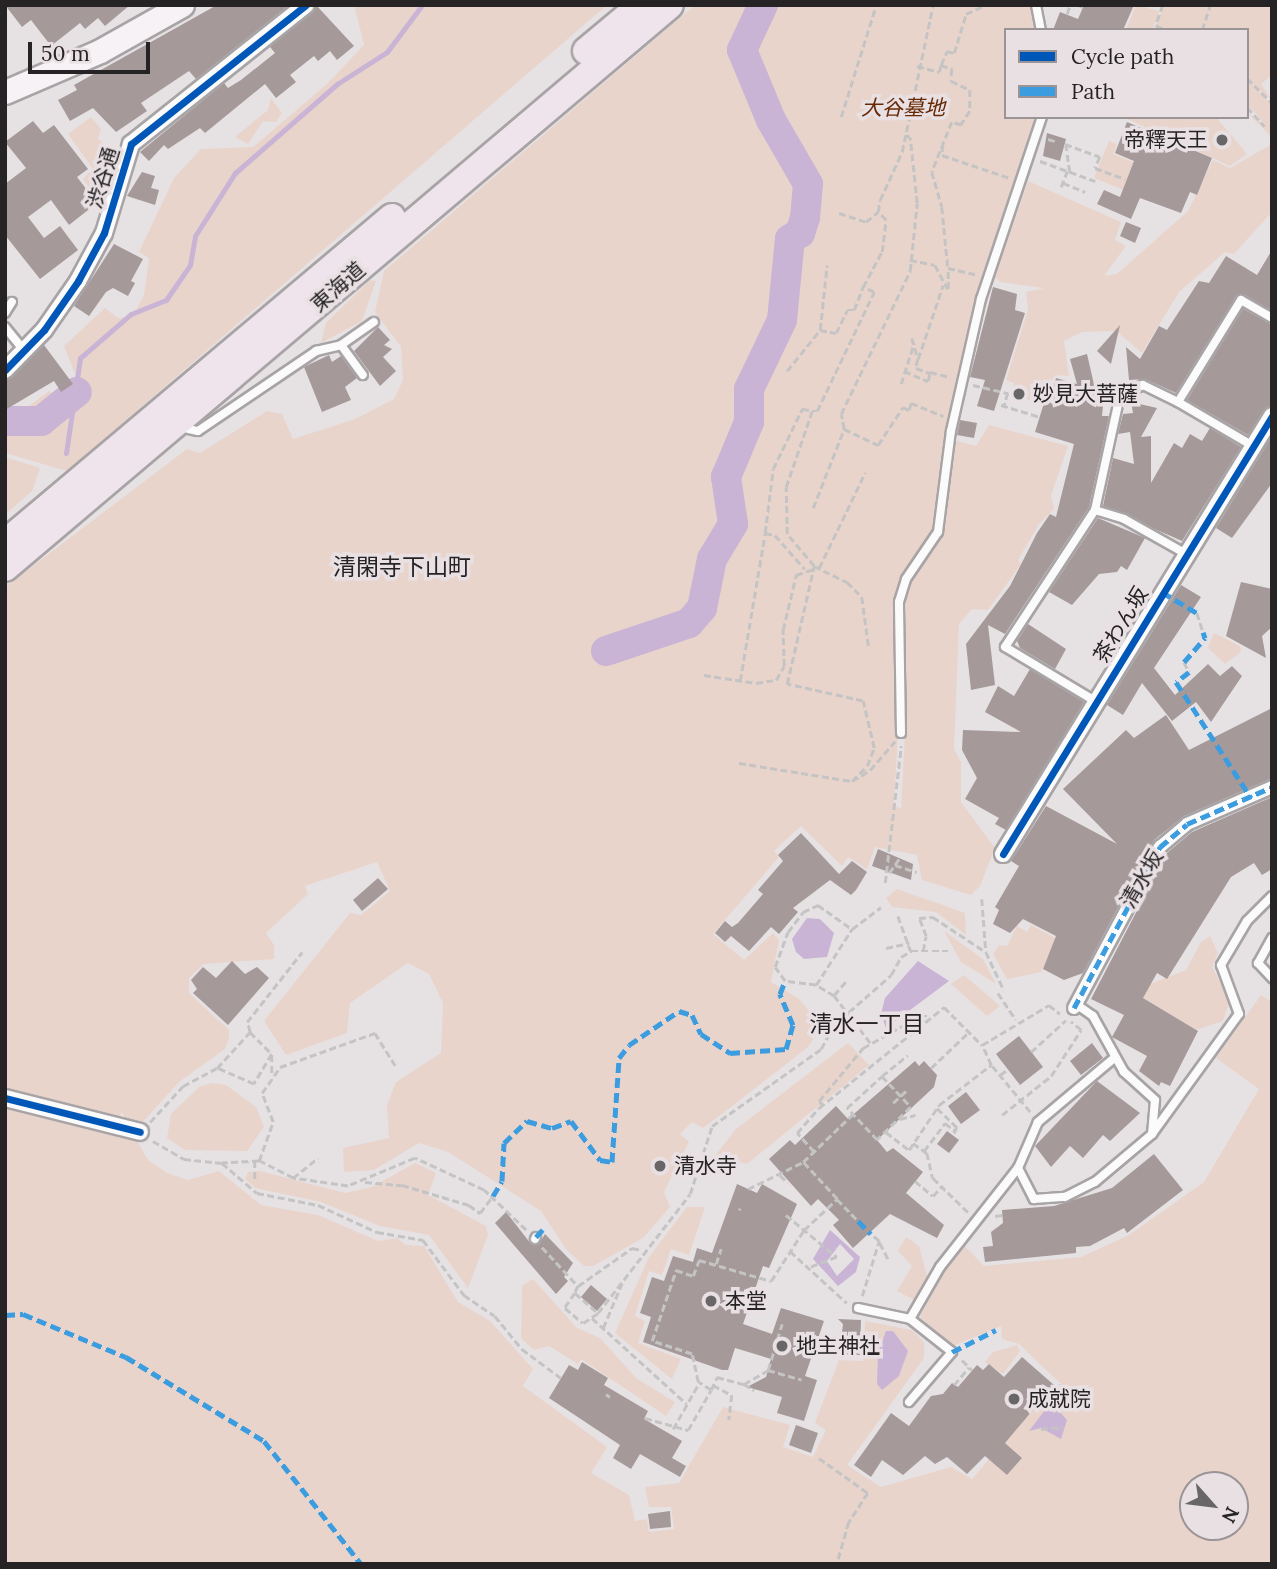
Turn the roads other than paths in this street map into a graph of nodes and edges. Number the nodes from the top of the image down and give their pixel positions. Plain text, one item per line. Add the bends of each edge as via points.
1 (182, 5) edge
2 (306, 5) edge
3 (641, 5) edge
4 (670, 5) edge
5 (1036, 5) edge
6 (1041, 28) edge
7 (5, 92) edge
8 (1041, 119) edge
9 (12, 302) dead end
10 (5, 313) edge
11 (1272, 318) edge
12 (374, 322) dead end
13 (5, 327) edge
14 (341, 345) junction
15 (25, 352) junction
16 (5, 370) edge
17 (363, 375) dead end
18 (1178, 402) junction
19 (1272, 416) edge
20 (176, 425) junction
21 (1253, 446) junction
22 (1095, 510) junction
23 (5, 543) edge
24 (1186, 554) junction
25 (5, 568) edge
26 (1095, 701) junction
27 (901, 733) road end
28 (1272, 787) edge
29 (1003, 854) dead end
30 (1272, 896) edge
31 (1272, 938) edge
32 (1272, 978) edge
33 (1072, 1010) joint
34 (1113, 1059) junction
35 (5, 1098) edge
36 (139, 1132) road end
37 (1152, 1134) junction
38 (1018, 1168) junction
39 (858, 1308) road end
40 (911, 1319) junction
41 (909, 1402) dead end

1 - 7 main road via 100,51
2 - 15 street, 渋谷通 via 131,144 104,233 63,305
3 - 23 highway, 東海道
4 - 20 highway, 東海道
5 - 6 lane
8 - 27 lane via 962,381 938,532 906,579 899,602
9 - 10 lane
11 - 18 lane via 1241,300
12 - 14 lane
13 - 15 lane
14 - 17 lane
14 - 20 lane via 299,361 198,431
15 - 16 street, 渋谷通
18 - 21 lane
18 - 22 lane via 1143,385 1120,395
19 - 21 street, 茶わん坂
20 - 25 highway, 東海道
21 - 24 street, 茶わん坂
22 - 24 lane via 1124,519
22 - 26 lane via 1005,647
24 - 26 street, 茶わん坂
26 - 29 street, 茶わん坂
28 - 33 street, 清水坂 via 1187,824 1160,847
30 - 37 lane via 1247,921 1221,965 1239,1014
31 - 32 lane via 1258,963
33 - 34 lane via 1093,1016
34 - 37 lane via 1155,1100
34 - 38 lane via 1038,1122
35 - 36 street
37 - 38 lane via 1095,1182 1065,1197 1034,1199
38 - 40 lane via 975,1220
39 - 40 lane
40 - 41 lane via 952,1352

